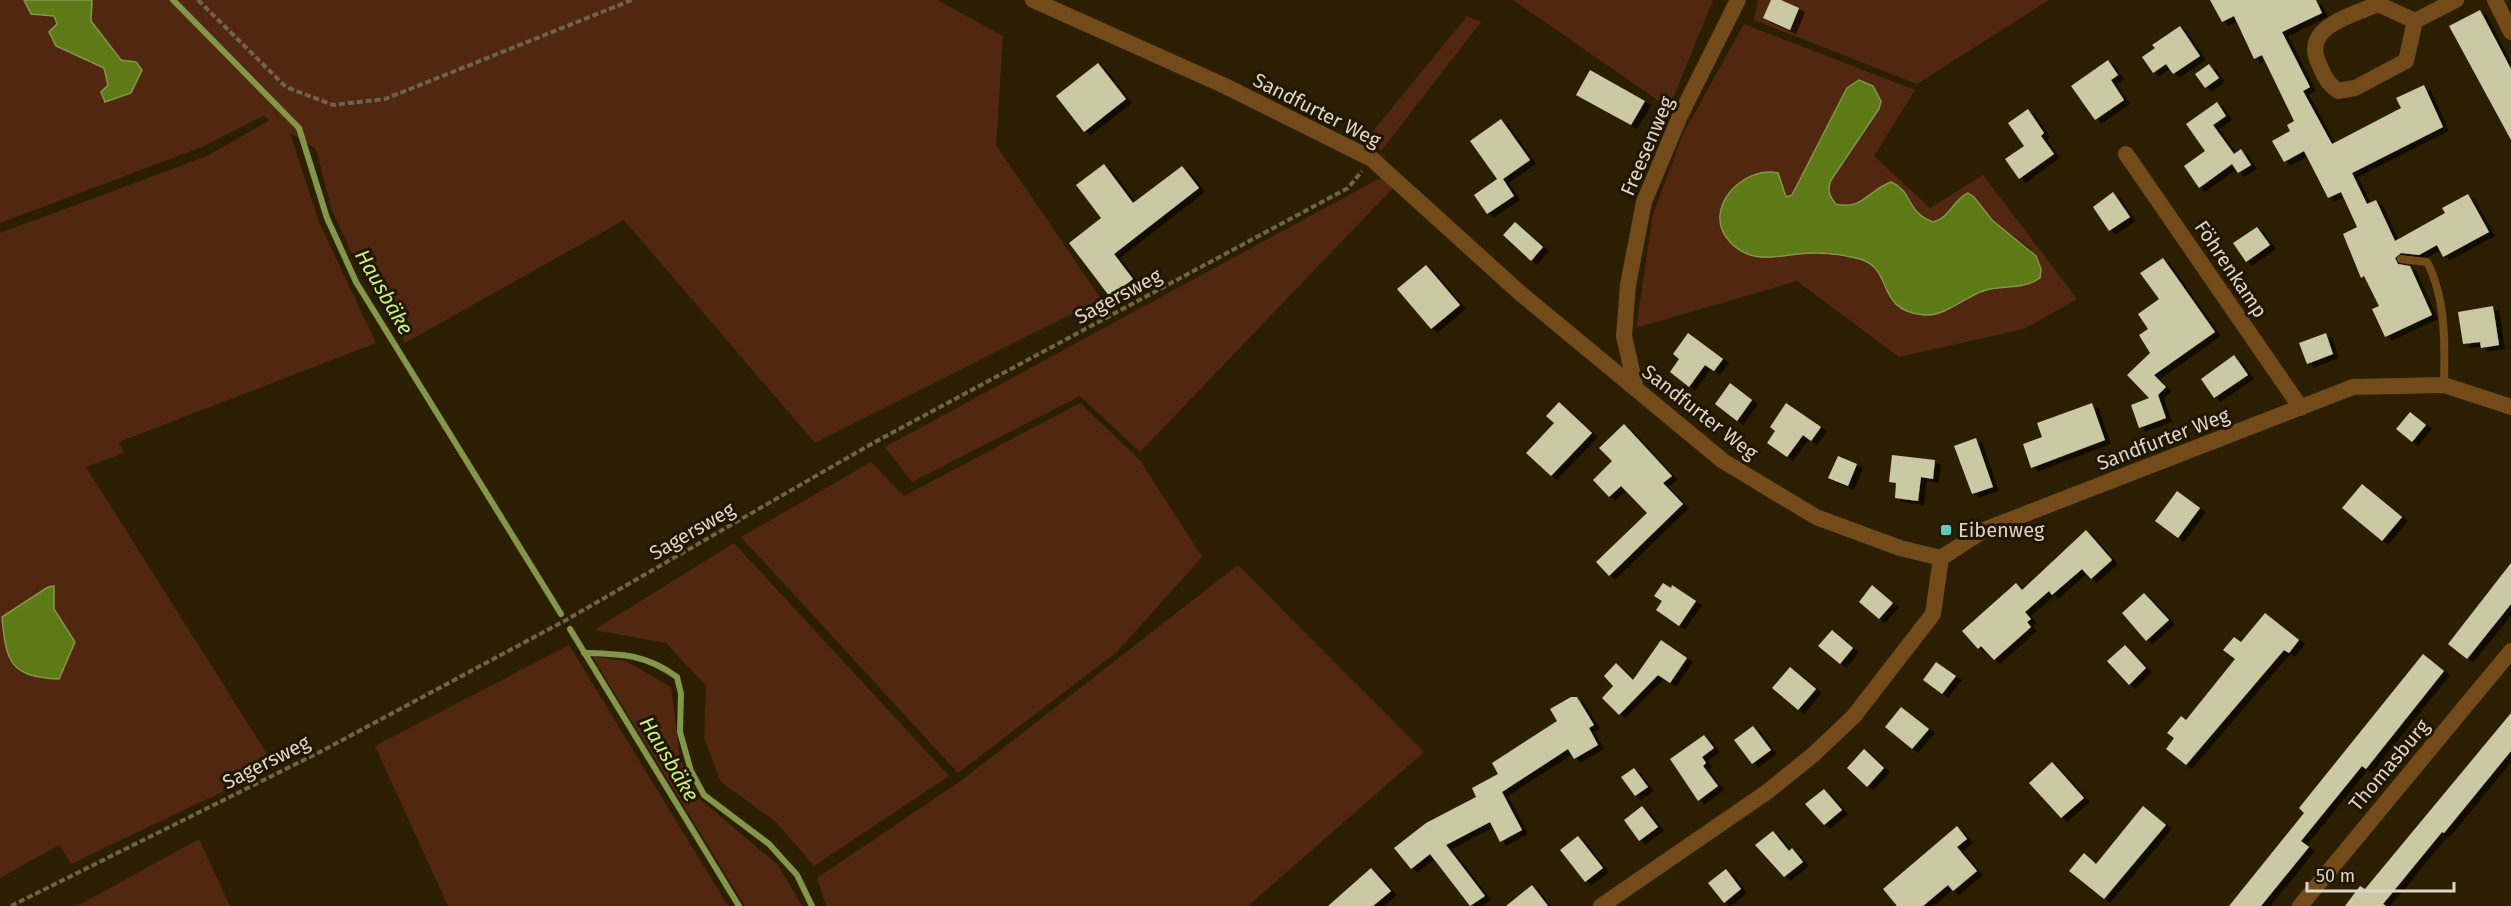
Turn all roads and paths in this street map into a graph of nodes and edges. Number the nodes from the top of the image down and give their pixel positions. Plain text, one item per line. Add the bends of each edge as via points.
1 (198, 0) edge
2 (632, 0) edge
3 (1033, 0) edge
4 (1738, 0) edge
5 (2456, 0) edge
6 (2494, 0) edge
7 (2415, 21) junction
8 (2511, 32) edge
9 (2126, 154) dead end
10 (1372, 159) junction
11 (2401, 259) dead end
12 (2444, 385) junction
13 (1636, 389) junction
14 (2511, 407) edge
15 (2301, 408) junction
16 (1941, 558) junction
17 (2511, 651) edge
18 (11, 906) edge
19 (1600, 906) edge
20 (2300, 906) edge

1 - 2 path via 286,87 333,105 385,99
3 - 10 street, Sandfurter Weg via 1223,85
4 - 13 street, Freesenweg via 1680,116 1644,202 1628,285 1624,336
5 - 7 street
6 - 8 street
7 - 7 street via 2378,3 2325,28 2315,39 2313,53 2327,83 2338,91 2355,88 2406,61
9 - 15 street, Föhrenkamp
10 - 13 street, Sandfurter Weg via 1520,293
10 - 18 path, Sagersweg via 1348,188 873,443 568,619 318,753
11 - 12 lane via 2427,262 2434,277 2445,343
12 - 14 street, Sandfurter Weg
12 - 15 street, Sandfurter Weg via 2353,387
13 - 16 street, Sandfurter Weg via 1724,461 1816,517 1900,548
15 - 16 street, Sandfurter Weg via 1984,530
16 - 19 street via 1933,614 1854,716 1767,792
17 - 20 street, Thomasburg

